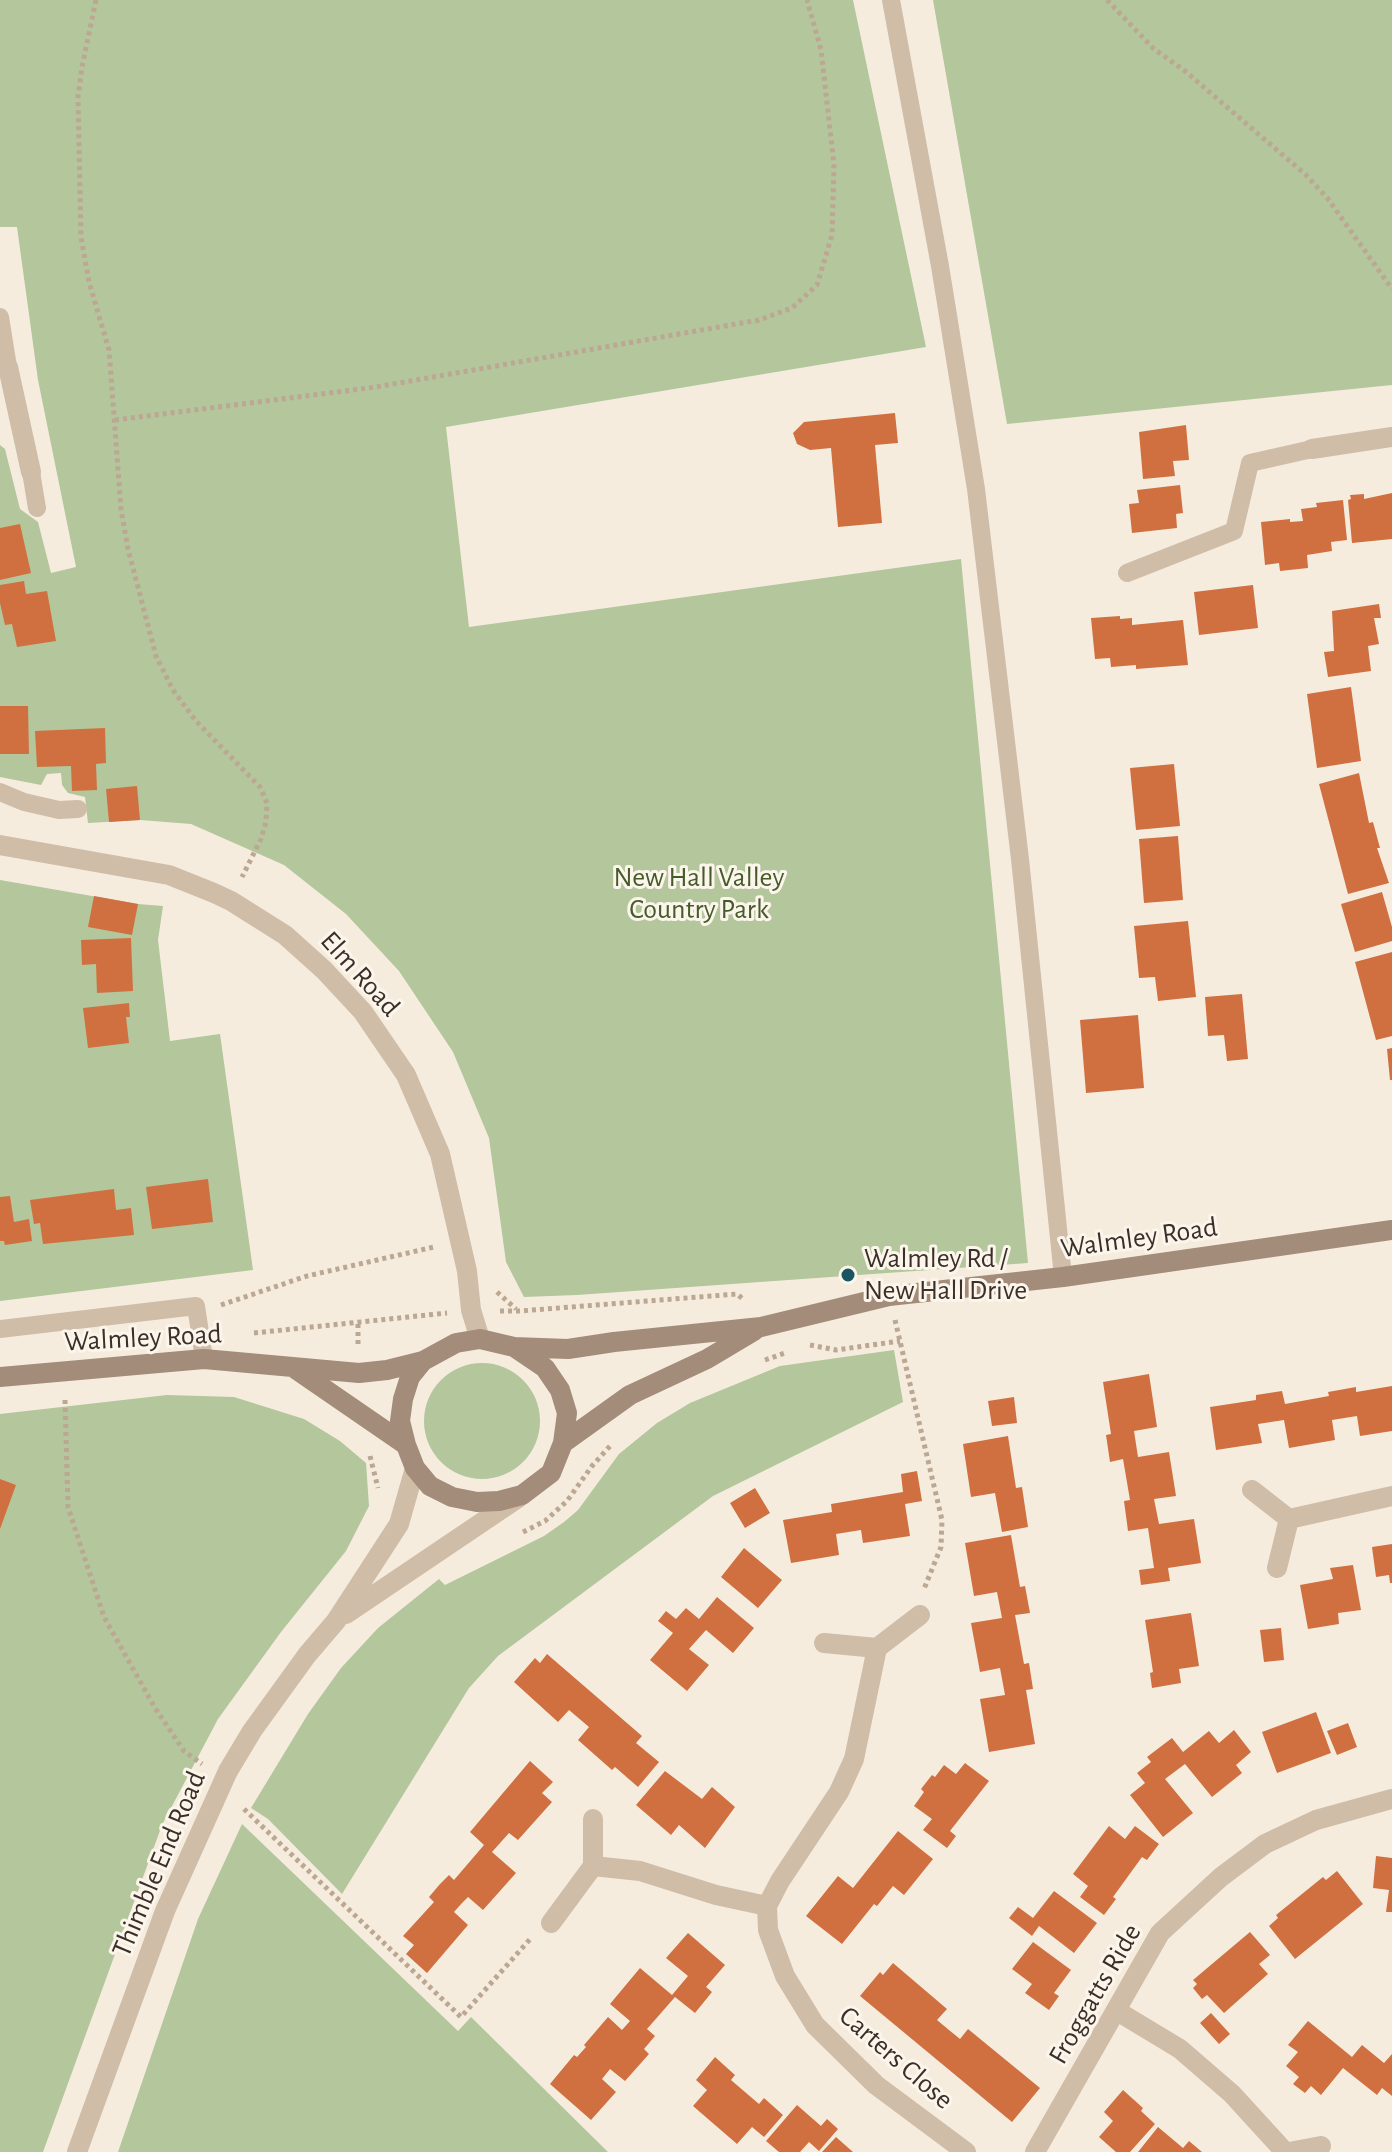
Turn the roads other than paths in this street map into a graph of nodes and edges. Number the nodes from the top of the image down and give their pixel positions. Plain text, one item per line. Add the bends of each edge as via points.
1 (891, 0) edge
2 (0, 317) edge
3 (8, 367) joint
4 (8, 418) edge
5 (1392, 437) edge
6 (1312, 449) joint
7 (31, 472) joint
8 (37, 508) dead end
9 (1127, 573) dead end
10 (0, 792) edge
11 (78, 809) dead end
12 (0, 845) edge
13 (1392, 1230) edge
14 (1063, 1277) junction
15 (761, 1327) junction
16 (0, 1329) edge
17 (480, 1339) junction
18 (514, 1347) junction
19 (204, 1359) junction
20 (423, 1361) junction
21 (290, 1365) junction
22 (0, 1377) edge
23 (563, 1443) junction
24 (406, 1445) junction
25 (415, 1468) junction
26 (1252, 1490) dead end
27 (522, 1495) junction
28 (1392, 1496) edge
29 (1289, 1519) junction
30 (1277, 1568) dead end
31 (920, 1615) road end
32 (336, 1621) junction
33 (824, 1643) dead end
34 (877, 1648) junction
35 (1392, 1799) edge
36 (593, 1819) dead end
37 (593, 1866) junction
38 (767, 1906) junction
39 (551, 1923) road end
40 (1117, 2011) junction
41 (1321, 2146) dead end
42 (77, 2152) edge
43 (966, 2152) edge
44 (1035, 2152) edge
45 (1287, 2152) edge

1 - 14 lane via 976,489
2 - 3 lane
3 - 4 street
4 - 7 street
5 - 6 street
6 - 9 lane via 1250,463 1234,531
7 - 8 lane
10 - 11 lane via 59,810
12 - 17 street, Elm Road via 169,875 231,901 285,935 324,970 363,1012 406,1075 440,1154
13 - 14 main road, Walmley Road
14 - 15 main road, Walmley Road via 889,1296
15 - 18 main road, Walmley Road via 568,1349
15 - 23 main road via 630,1395
16 - 19 lane via 196,1306
17 - 18 main road
17 - 20 main road via 456,1343
18 - 23 main road via 545,1368 560,1390 567,1413
19 - 21 main road, Walmley Road
19 - 22 main road, Walmley Road
20 - 21 main road, Walmley Road via 359,1373
20 - 24 main road via 410,1377 403,1399 400,1421
21 - 24 main road
23 - 27 main road via 551,1473
24 - 25 main road
25 - 27 main road via 430,1486 452,1497 477,1502
25 - 32 street, Thimble End Road via 399,1524
26 - 29 street
27 - 32 street, Thimble End Road
28 - 29 street
29 - 30 street
31 - 34 street
32 - 42 street, Thimble End Road via 228,1771 165,1911
33 - 34 street
34 - 38 street via 854,1759
35 - 40 street, Froggatts Ride via 1316,1820 1265,1844 1221,1877 1160,1933
36 - 37 street
37 - 38 street via 640,1871
37 - 39 street
38 - 43 street, Carters Close via 774,1951 815,2025 876,2085
40 - 44 street, Froggatts Ride
40 - 45 street via 1180,2049
41 - 45 street

